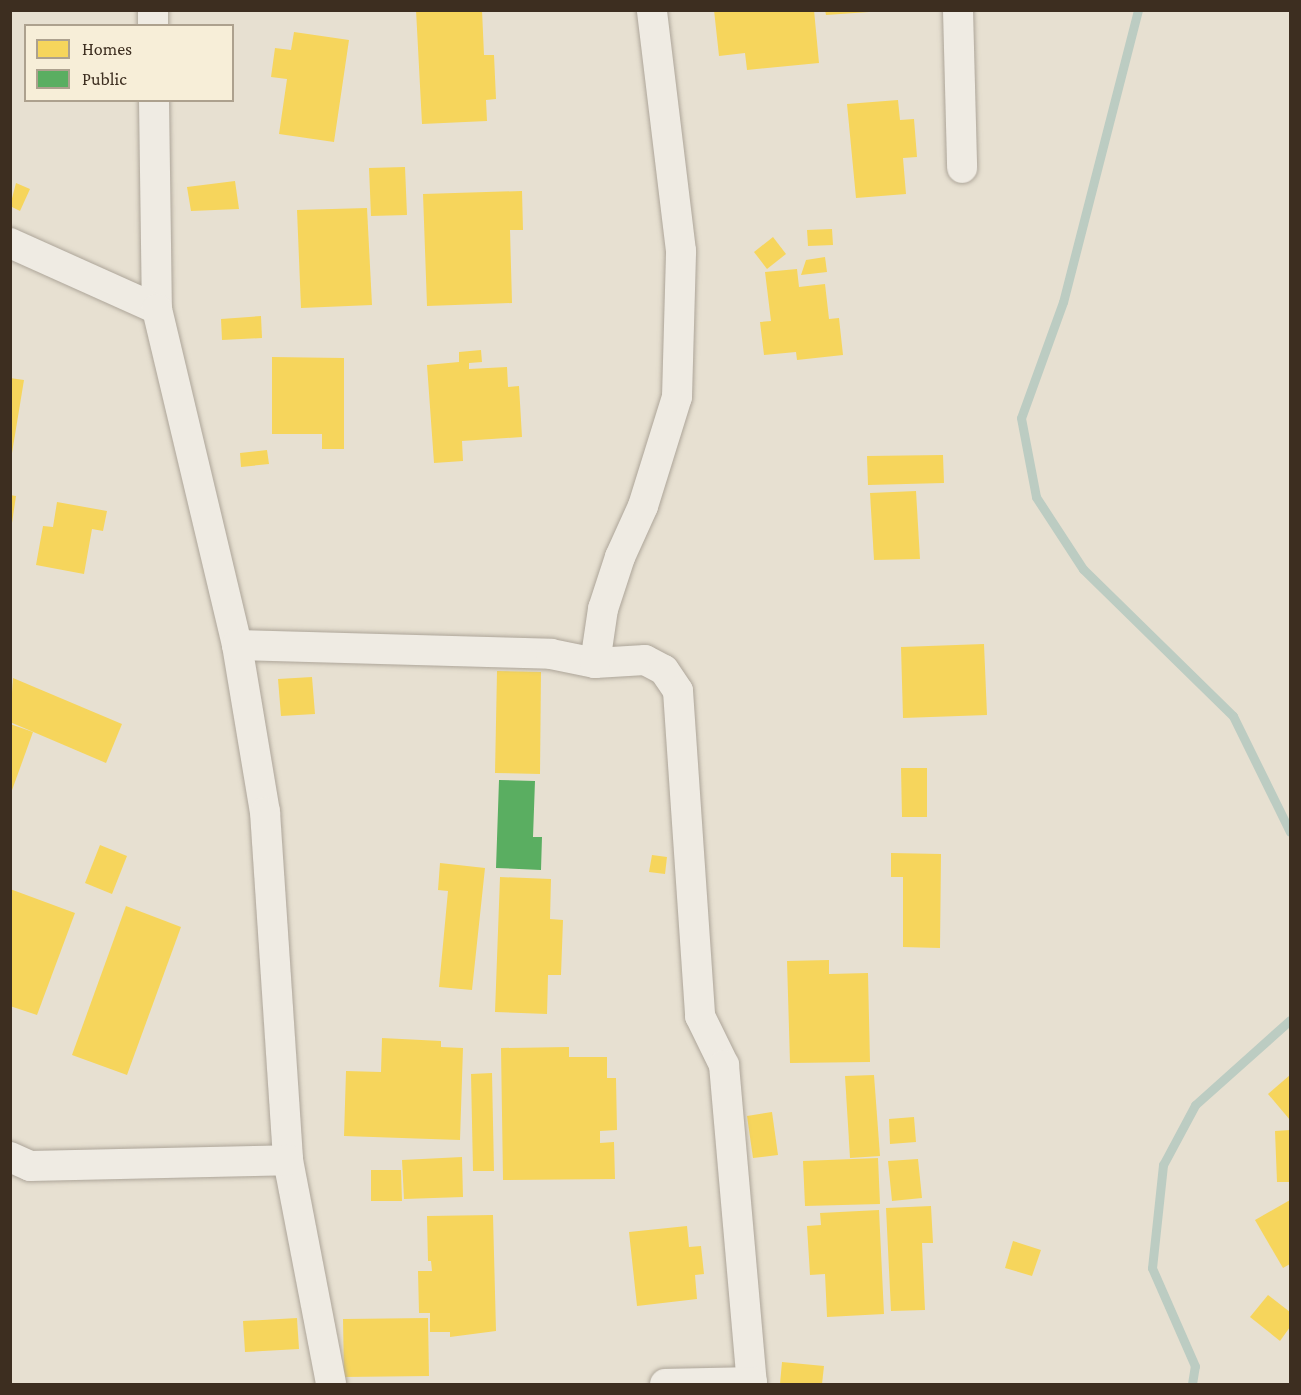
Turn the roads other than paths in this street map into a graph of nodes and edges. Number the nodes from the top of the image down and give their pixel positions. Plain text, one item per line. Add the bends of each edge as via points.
1 (652, 10) edge
2 (958, 10) edge
3 (154, 102) edge
4 (962, 168) dead end
5 (10, 243) edge
6 (157, 309) junction
7 (237, 645) junction
8 (595, 663) junction
9 (10, 1157) edge
10 (288, 1160) junction
11 (752, 1383) edge
12 (331, 1384) edge
13 (665, 1384) edge

1 - 8 street via 681,251 677,397 644,506 620,557 603,609
2 - 4 street
3 - 6 street
5 - 6 street
6 - 7 street
7 - 8 street via 551,654
7 - 10 street via 265,812
8 - 11 street via 645,660 664,670 678,691 700,1016 724,1065
9 - 10 street via 30,1166
10 - 12 street
11 - 13 street

